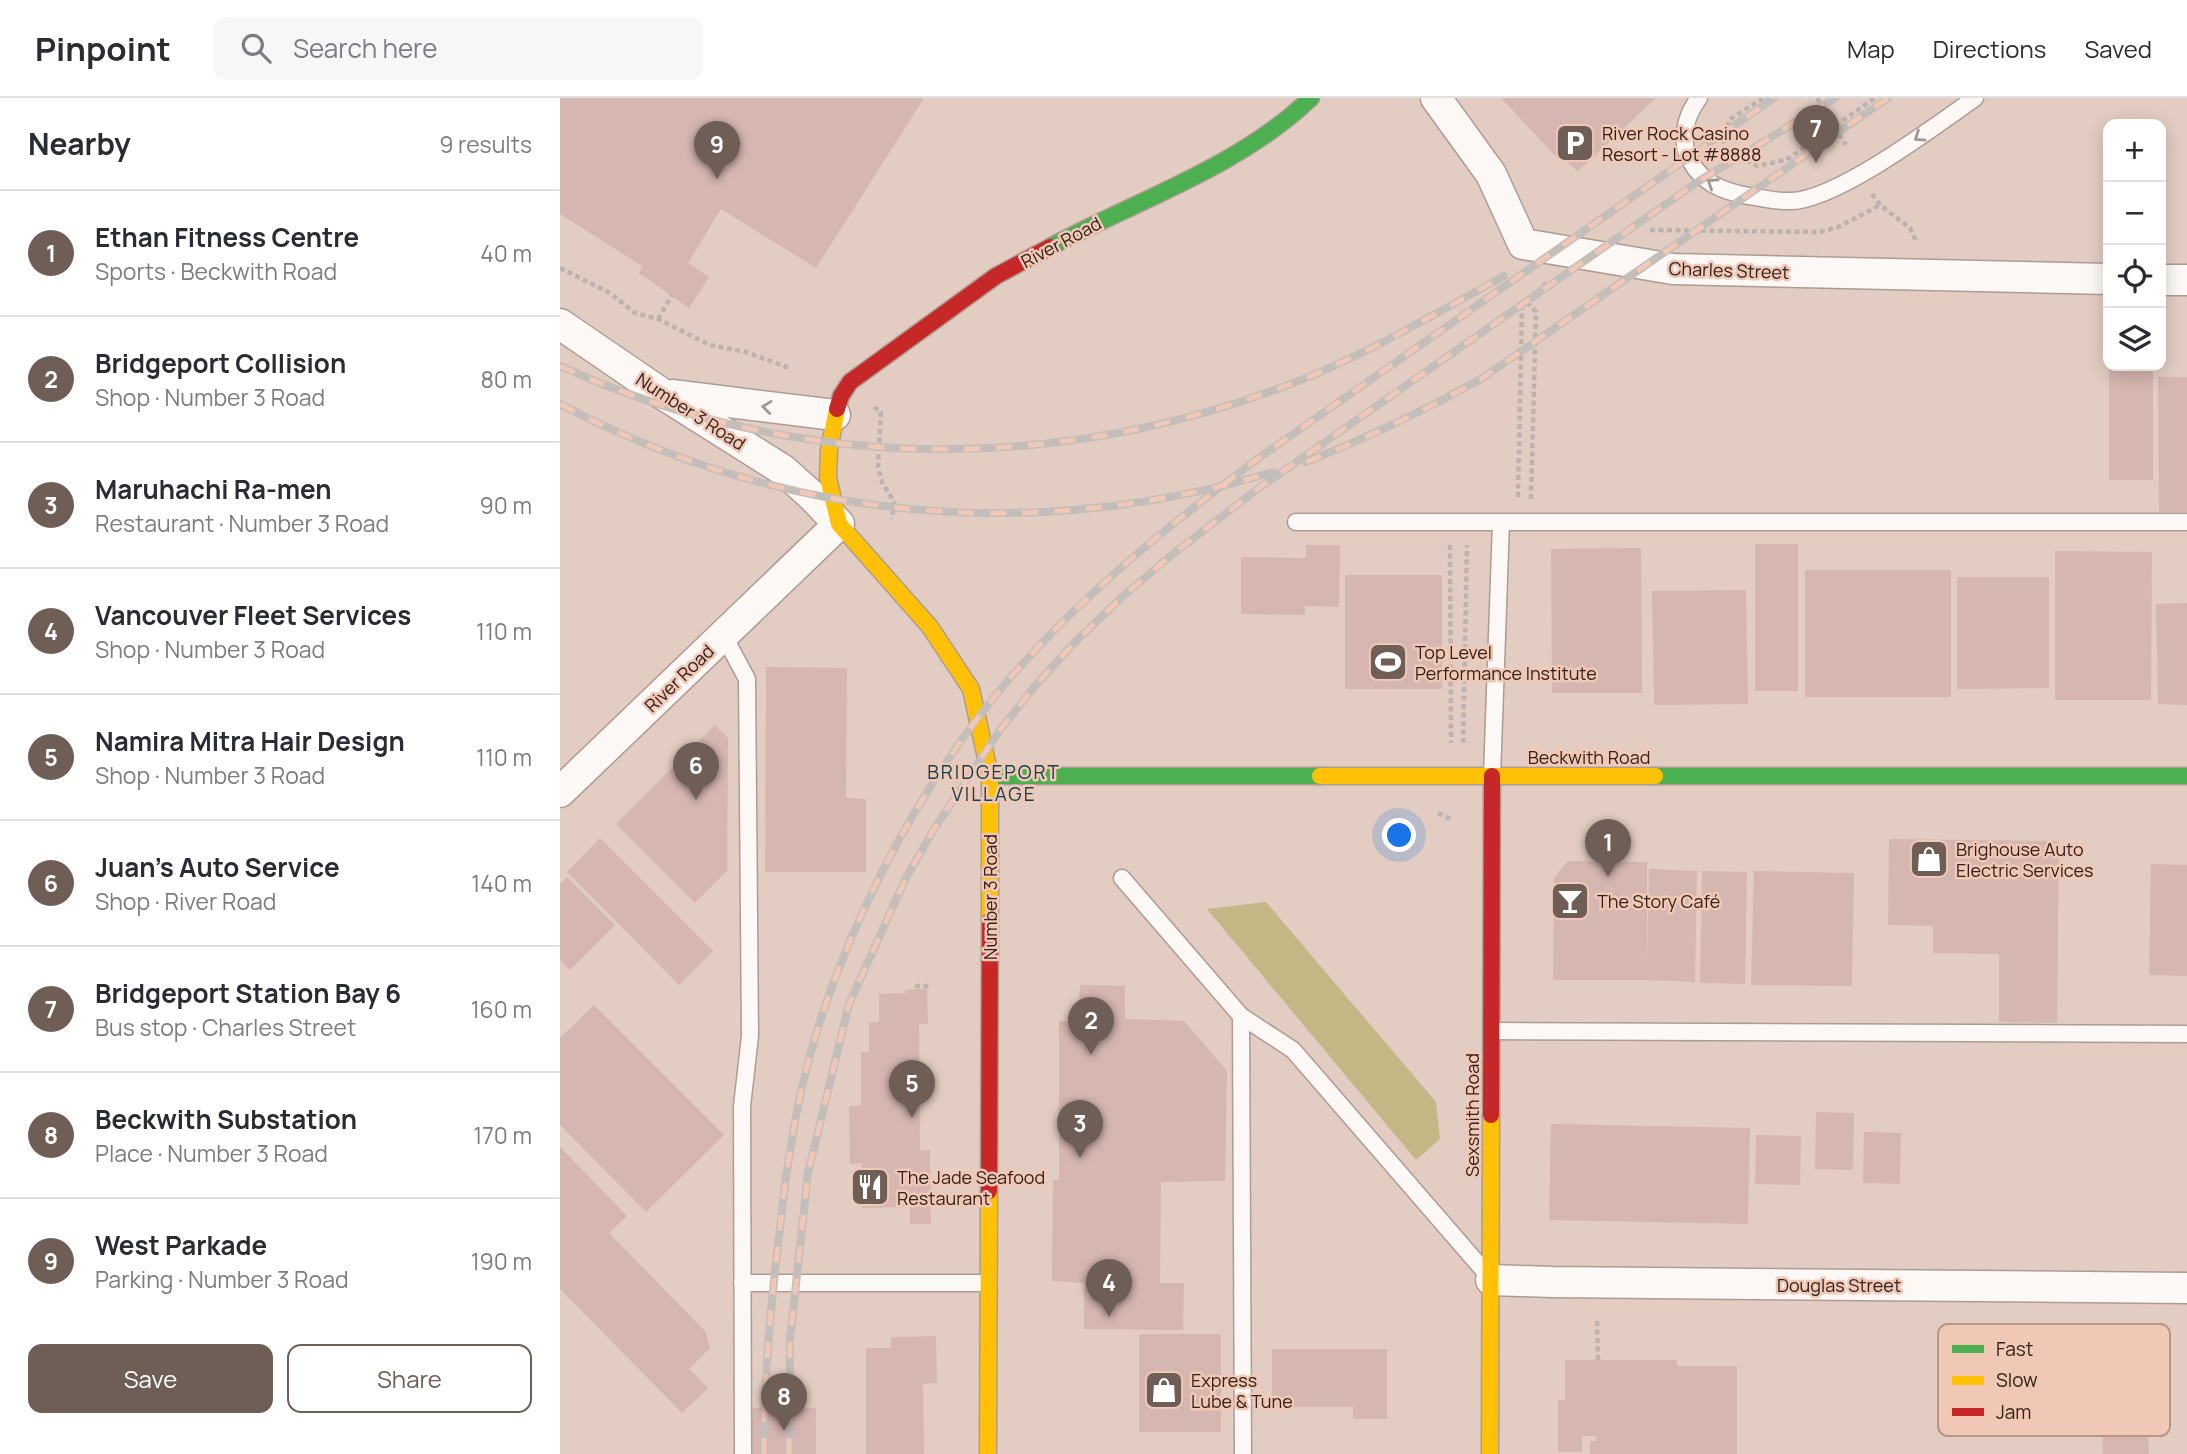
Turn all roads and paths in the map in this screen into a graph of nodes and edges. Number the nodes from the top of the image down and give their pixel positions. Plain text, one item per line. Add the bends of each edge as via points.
1 (1311, 98) edge
2 (1436, 98) edge
3 (1699, 98) edge
4 (1763, 98) edge
5 (1817, 98) edge
6 (1875, 98) edge
7 (1975, 98) edge
8 (1835, 126) junction
9 (1846, 145) dead end
10 (1868, 187) dead end
11 (1880, 205) junction
12 (1637, 230) dead end
13 (560, 268) edge
14 (1932, 276) junction
15 (2103, 279) edge
16 (2166, 280) edge
17 (2187, 280) edge
18 (672, 295) dead end
19 (658, 319) junction
20 (560, 324) edge
21 (789, 368) dead end
22 (662, 393) junction
23 (870, 404) dead end
24 (835, 415) junction
25 (1507, 502) dead end
26 (1531, 502) dead end
27 (892, 519) dead end
28 (1296, 522) dead end
29 (1450, 522) junction
30 (1468, 522) junction
31 (1501, 522) junction
32 (2187, 522) edge
33 (839, 524) junction
34 (724, 636) junction
35 (1451, 752) dead end
36 (1461, 754) dead end
37 (990, 776) junction
38 (1493, 776) junction
39 (2187, 776) edge
40 (560, 792) edge
41 (1122, 878) dead end
42 (915, 986) dead end
43 (931, 986) dead end
44 (1241, 1016) junction
45 (1492, 1031) junction
46 (2187, 1034) edge
47 (1491, 1280) junction
48 (742, 1283) junction
49 (988, 1283) junction
50 (2187, 1287) edge
51 (1597, 1321) dead end
52 (1598, 1360) dead end
53 (743, 1454) edge
54 (988, 1454) edge
55 (1242, 1454) edge
56 (1490, 1454) edge

1 - 24 street, River Road via 1291,117 1217,164 996,276 850,382
2 - 14 street, Charles Street via 1491,174 1522,244 1673,269
7 -> 3 lane via 1861,173 1814,197 1791,201 1725,191 1706,181 1685,149 1686,124
4 - 8 path via 1729,120 1724,143 1729,152 1757,166 1786,160
5 - 8 path
6 - 8 path
8 - 9 path
10 - 11 path
11 - 12 path via 1820,232
11 - 14 path via 1910,228
13 - 19 path via 610,293 635,313
14 - 15 street, Charles Street
16 - 17 street
18 - 19 path
19 - 21 path via 710,345
20 - 22 street, Number 3 Road
24 -> 22 street
22 - 33 street, Number 3 Road via 783,470
23 - 27 path via 881,412 878,467 894,502
24 - 33 street, River Road via 828,478
25 - 26 path via 1518,498 1525,302 1536,312
28 - 29 lane
29 - 30 lane
29 - 35 path
30 - 31 lane
30 - 36 path
31 - 32 lane
31 - 38 lane
33 - 34 street, River Road
33 - 37 street, Number 3 Road via 930,627 971,689
34 - 40 street, River Road
34 - 48 lane via 747,679 750,1036 742,1106
37 - 38 street, Beckwith Road
37 - 49 street, Number 3 Road
38 - 39 street, Beckwith Road
38 - 45 street, Sexsmith Road
41 - 44 lane
42 - 43 path
44 - 47 lane via 1293,1050
44 - 55 lane
45 - 46 lane
45 - 47 street, Sexsmith Road
47 - 50 street, Douglas Street
47 - 56 street, Sexsmith Road
48 - 49 lane
48 - 53 lane
49 - 54 street, Number 3 Road
51 - 52 path

